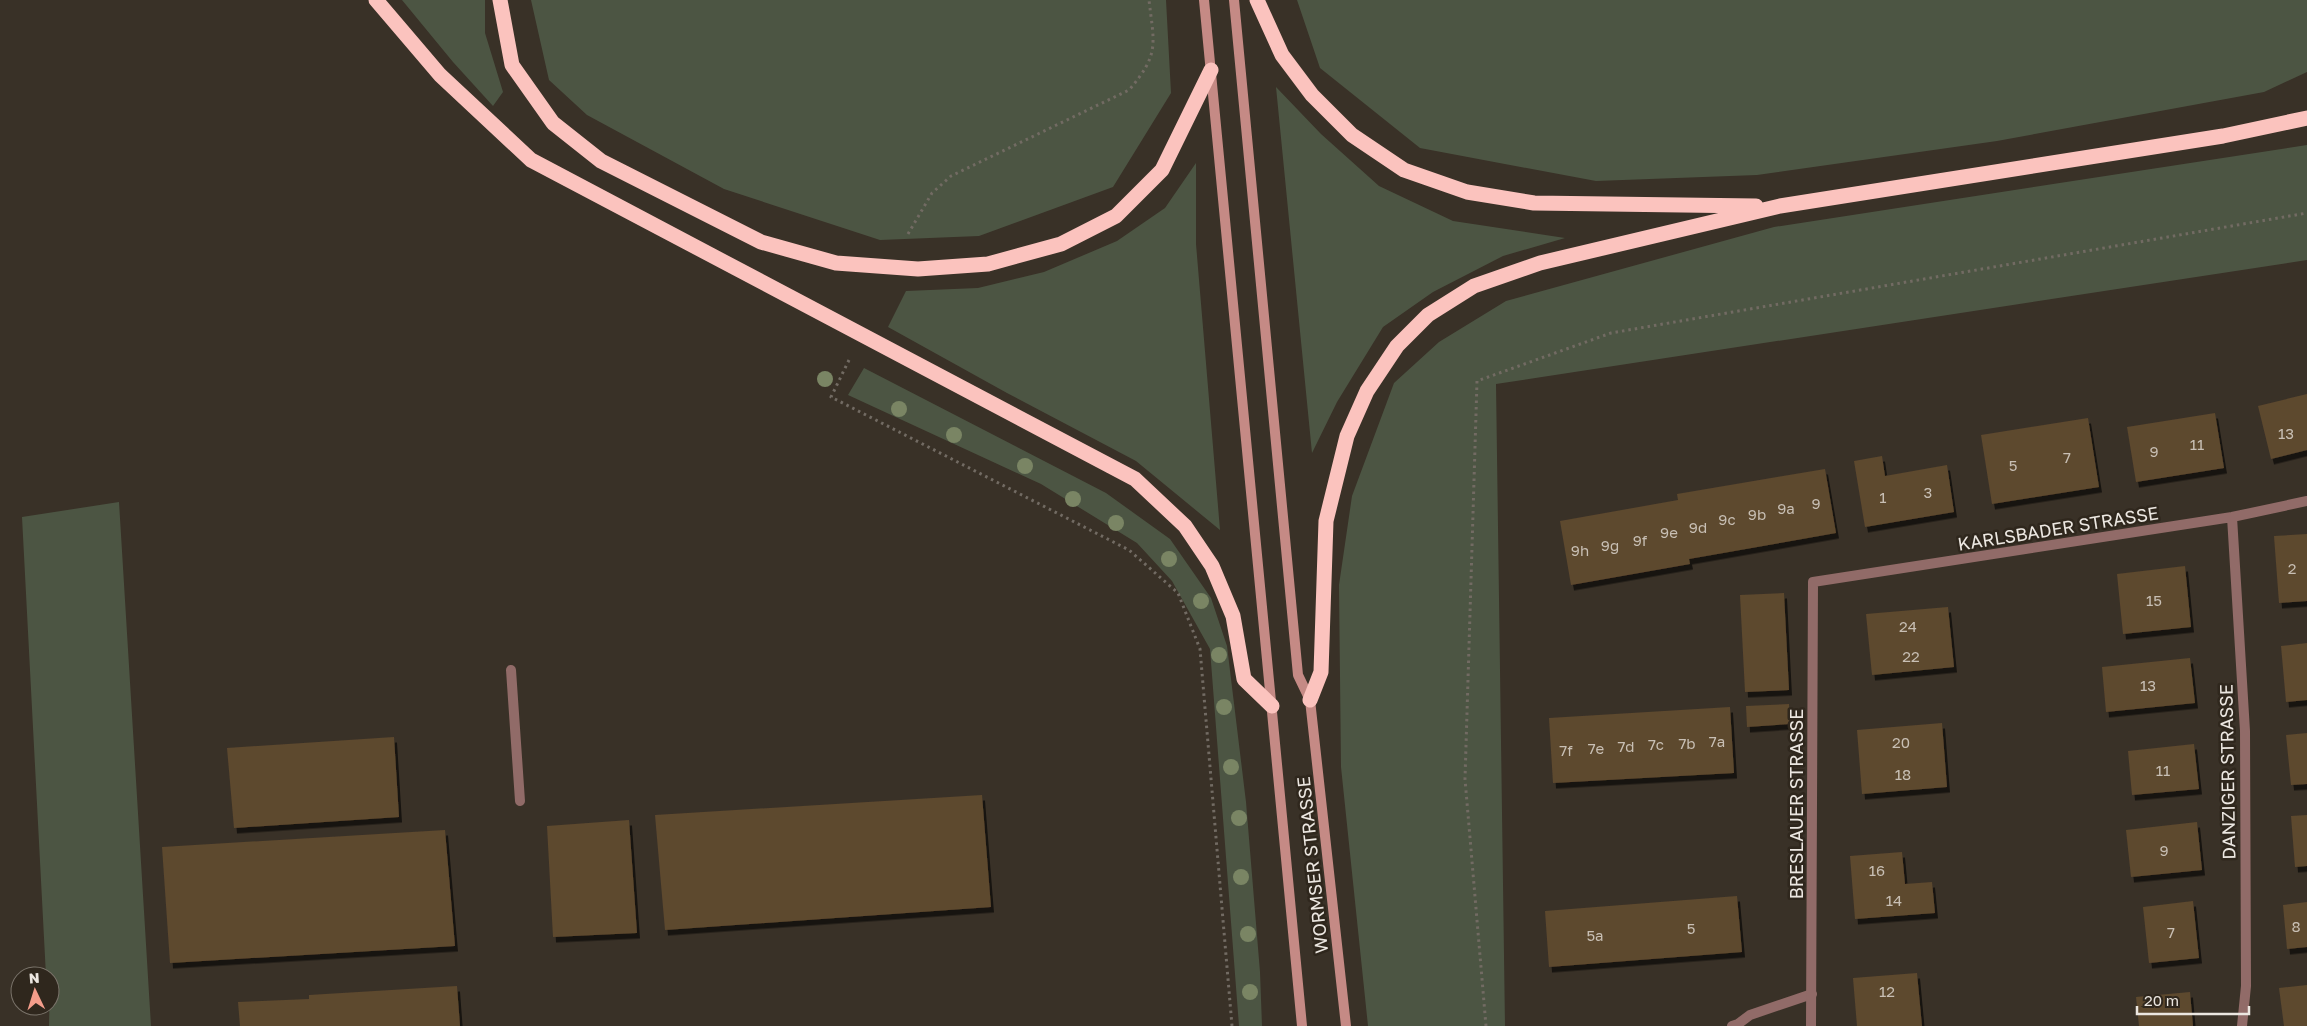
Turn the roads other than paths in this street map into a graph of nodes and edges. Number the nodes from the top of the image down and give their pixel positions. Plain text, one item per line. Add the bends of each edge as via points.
1 (376, 0) edge
2 (500, 0) edge
3 (1204, 0) edge
4 (1234, 0) edge
5 (1257, 0) edge
6 (1212, 70) junction
7 (2307, 118) edge
8 (1780, 206) junction
9 (2307, 500) edge
10 (2232, 517) junction
11 (1813, 582) joint
12 (511, 670) dead end
13 (1310, 700) junction
14 (1272, 706) junction
15 (520, 801) dead end
16 (1812, 994) junction
17 (1302, 1026) edge
18 (1346, 1026) edge
19 (1732, 1026) edge
20 (1811, 1026) edge
21 (2242, 1026) edge

1 - 14 highway via 440,75 531,160 1134,479 1185,526 1212,566 1233,616 1244,679
2 - 6 highway via 512,65 553,123 601,161 761,242 836,263 918,269 988,264 1061,244 1116,216 1162,170
3 - 6 main road
4 - 13 main road, WORMSER STRASSE via 1298,675
5 - 8 highway via 1282,55 1312,95 1352,135 1404,170 1467,192 1534,203
6 - 14 main road
7 - 8 highway via 2223,136
8 - 13 highway via 1540,263 1474,286 1428,315 1397,346 1367,391 1347,436 1326,521 1321,672
9 - 10 street, KARLSBADER STRASSE
10 - 11 street, KARLSBADER STRASSE
10 - 21 street, DANZIGER STRASSE via 2245,731 2246,986
11 - 16 street, BRESLAUER STRASSE
12 - 15 street
13 - 18 main road, WORMSER STRASSE
14 - 17 main road
16 - 19 street via 1750,1015
16 - 20 street, BRESLAUER STRASSE

